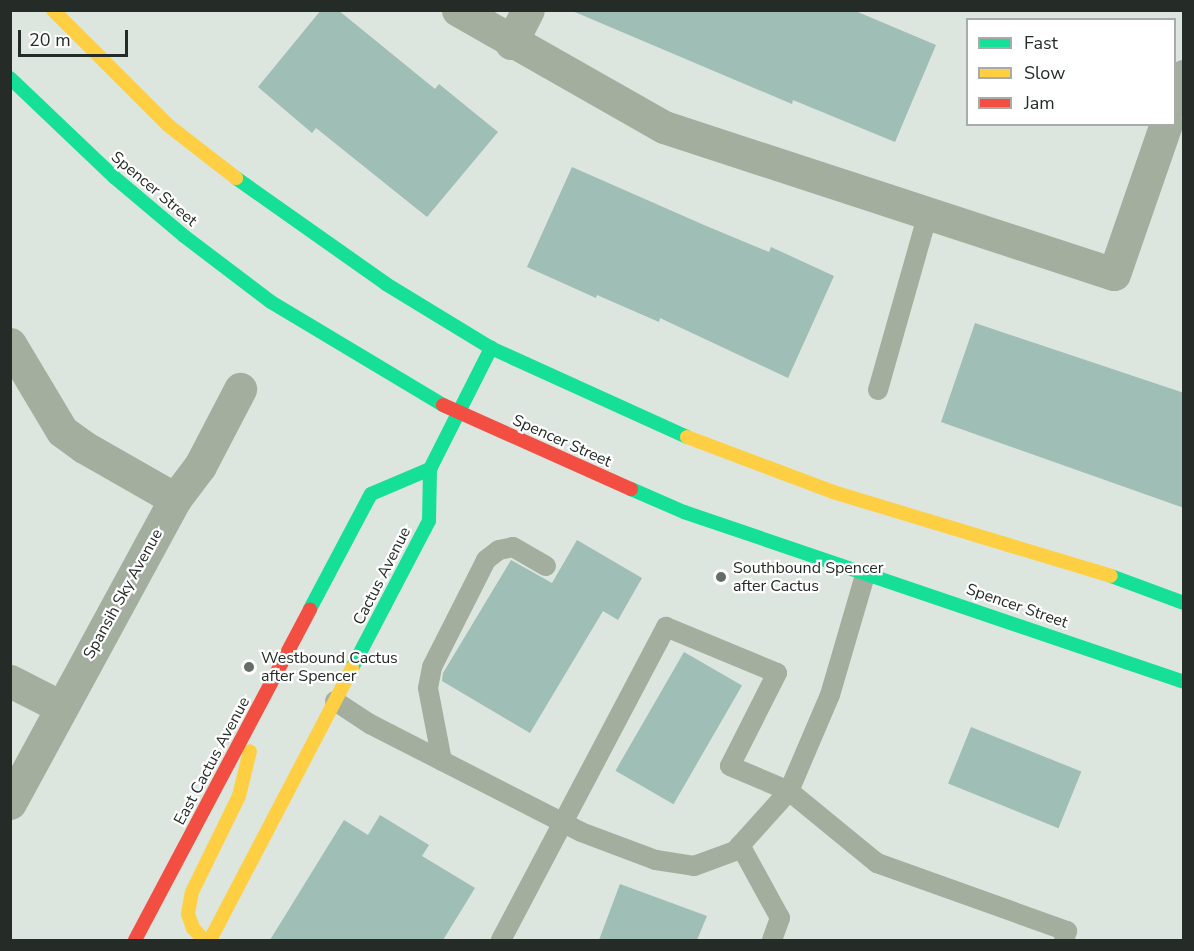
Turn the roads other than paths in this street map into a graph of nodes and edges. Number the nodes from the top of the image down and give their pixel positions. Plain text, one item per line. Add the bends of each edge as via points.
1 (53, 10) edge
2 (458, 10) edge
3 (528, 10) edge
4 (511, 43) junction
5 (1184, 76) edge
6 (10, 78) edge
7 (1176, 97) edge
8 (1166, 126) edge
9 (928, 213) junction
10 (10, 344) edge
11 (491, 348) junction
12 (240, 389) dead end
13 (878, 390) dead end
14 (458, 413) junction
15 (430, 469) junction
16 (175, 499) junction
17 (546, 566) dead end
18 (865, 575) junction
19 (1184, 603) edge
20 (10, 681) edge
21 (1184, 682) edge
22 (335, 701) junction
23 (61, 707) junction
24 (246, 732) junction
25 (442, 761) junction
26 (789, 791) junction
27 (10, 803) edge
28 (564, 823) junction
29 (740, 844) junction
30 (135, 940) edge
31 (204, 940) edge
32 (210, 940) edge
33 (501, 940) edge
34 (773, 940) edge
35 (1064, 940) edge

1 - 11 main road via 169,126 222,167 386,284
2 - 4 street
3 - 4 street
4 - 9 street via 664,127
5 - 7 street
6 - 14 main road, Spencer Street via 114,177 271,302
8 - 9 street via 1114,274
9 - 13 lane
10 - 16 street via 62,431
11 - 14 main road, Cactus Avenue
11 - 19 main road via 657,425 833,492 1113,577
12 - 16 street, Spansih Sky Avenue via 200,466
14 - 15 main road, Cactus Avenue
14 - 18 main road, Spencer Street via 684,512
15 - 22 main road, Cactus Avenue via 429,521
15 - 24 main road, East Cactus Avenue via 371,494
16 - 23 street, Spansih Sky Avenue
17 - 25 lane via 513,547 499,550 486,560 432,667 428,688
18 - 21 main road, Spencer Street via 958,603
18 - 26 lane via 830,695
20 - 23 street
22 - 25 lane
22 - 32 main road, Cactus Avenue
23 - 27 street, Spansih Sky Avenue
24 - 30 main road, East Cactus Avenue
24 - 31 main road via 250,745 248,768 239,796 192,892 188,914 193,928
25 - 28 lane
26 - 28 lane via 730,766 777,673 666,627
26 - 29 lane
26 - 35 lane via 877,862 1067,931
28 - 29 lane via 656,860 694,866 735,851
28 - 33 lane
29 - 34 lane via 780,918

